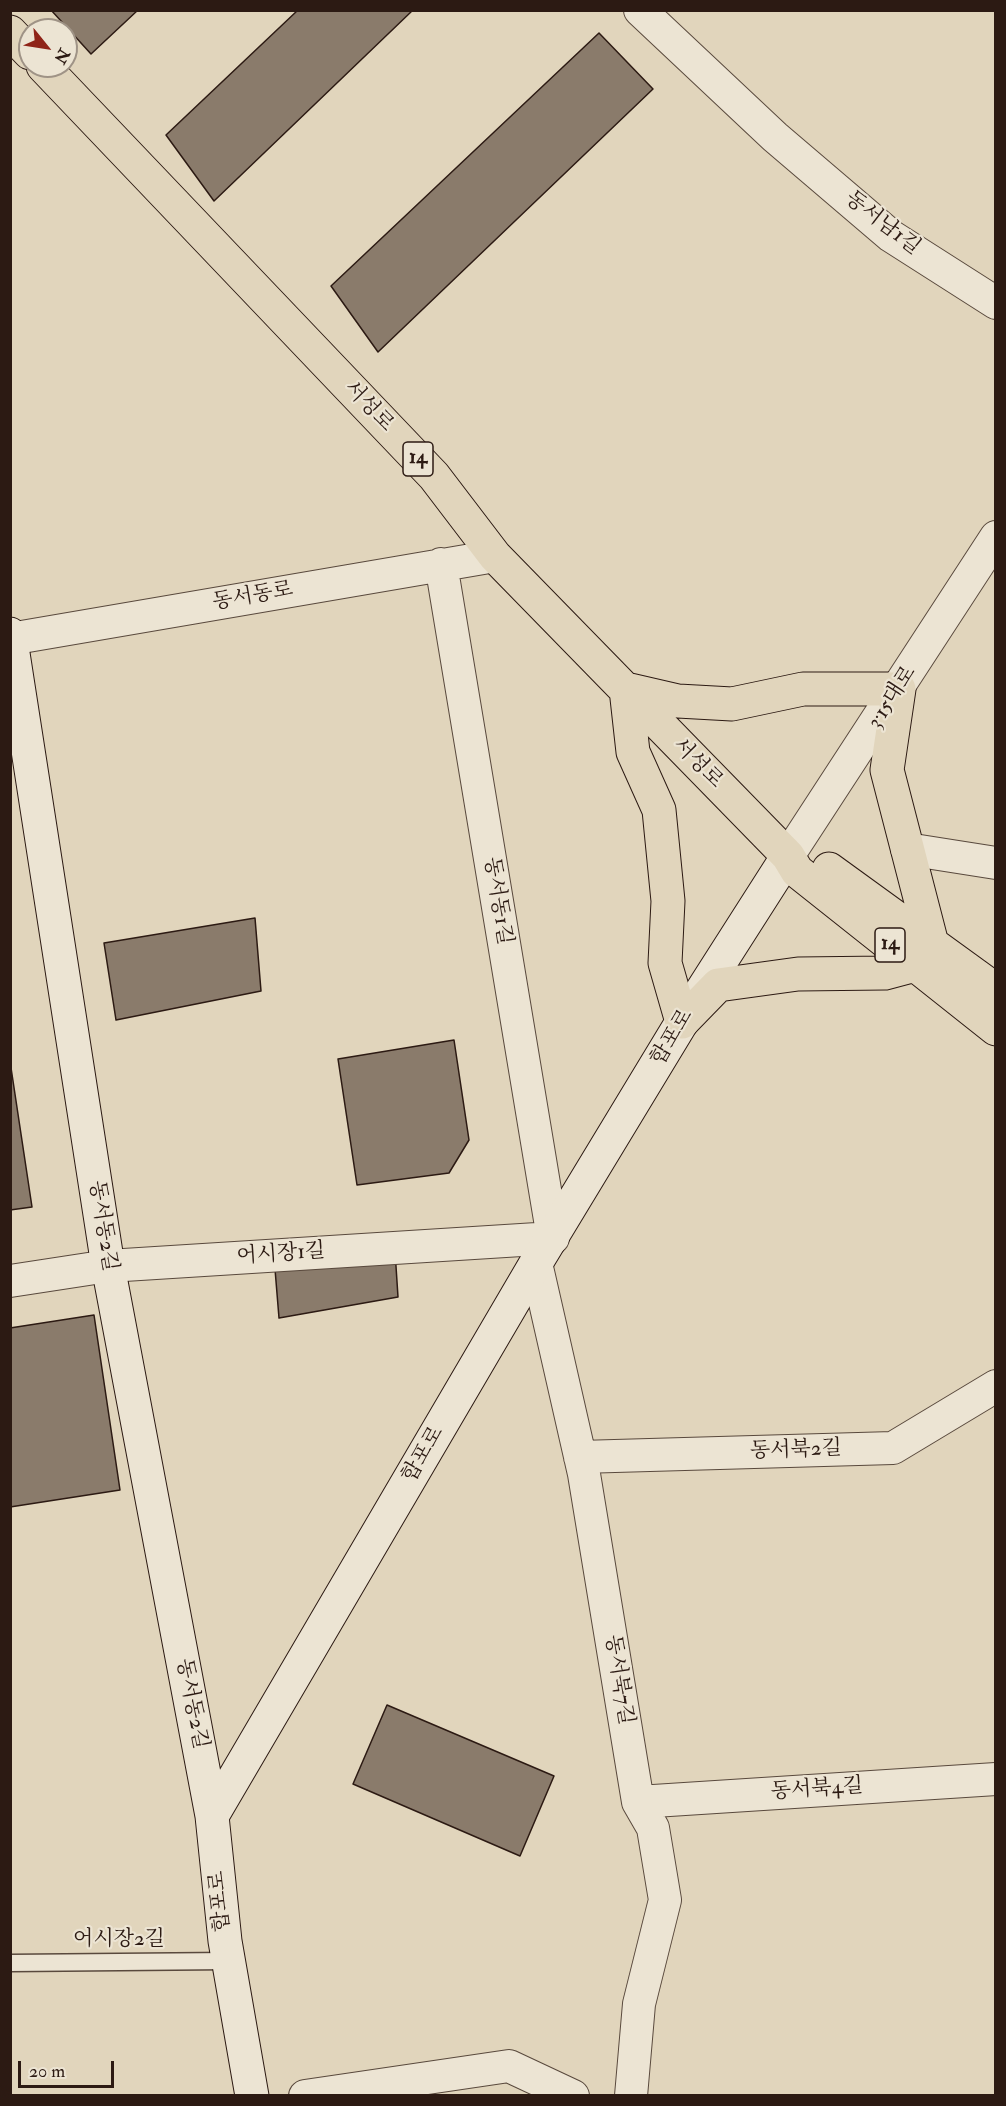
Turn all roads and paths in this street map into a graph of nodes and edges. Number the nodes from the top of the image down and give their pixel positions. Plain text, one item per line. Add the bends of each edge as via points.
1 (640, 10) edge
2 (54, 78) edge
3 (996, 303) edge
4 (996, 537) edge
5 (495, 556) junction
6 (441, 564) junction
7 (10, 634) edge
8 (11, 639) edge
9 (626, 689) junction
10 (899, 689) junction
11 (907, 849) junction
12 (788, 856) junction
13 (996, 863) edge
14 (923, 954) junction
15 (996, 990) edge
16 (682, 1022) junction
17 (996, 1029) edge
18 (544, 1250) junction
19 (108, 1266) junction
20 (10, 1281) edge
21 (996, 1386) edge
22 (580, 1457) junction
23 (996, 1779) edge
24 (638, 1802) junction
25 (212, 1816) junction
26 (229, 1962) junction
27 (10, 1963) edge
28 (252, 2096) edge
29 (305, 2096) edge
30 (573, 2096) edge
31 (631, 2096) edge

1 - 3 street, 동서남1길 via 775,137 891,236
2 - 5 main road, 서성로 / 14 via 434,476
4 - 10 street, 3·15대로
5 - 6 street, 동서동로
5 - 9 main road, 서성로 / 14
6 - 8 street, 동서동로
6 - 18 street, 동서동1길
7 - 8 main road, 동서동2길
8 - 19 main road, 동서동2길
9 - 10 main road via 678,701 732,704 803,689
9 - 12 main road, 서성로 / 14
9 - 16 main road via 633,752 659,810 668,901 665,963
10 - 11 main road via 887,770
10 - 12 street, 3·15대로
11 - 13 street
11 - 14 main road
12 - 14 main road, 14 via 797,870
12 - 16 main road, 합포로
14 - 15 main road, 14
14 - 16 main road via 885,973 798,974 718,985
14 - 17 main road, 14
16 - 18 main road, 합포로
18 - 19 street, 어시장1길
18 - 22 street, 동서북7길
18 - 25 main road, 합포로
19 - 20 street, 어시장1길
19 - 25 main road, 동서동2길
21 - 22 street, 동서북2길 via 893,1448
22 - 24 street, 동서북7길
23 - 24 street, 동서북4길
24 - 31 street, 동서북7길 via 653,1828 665,1900 639,2004
25 - 26 main road, 합포로
26 - 27 lane, 어시장2길
26 - 28 main road, 합포로
29 - 30 street via 509,2066

